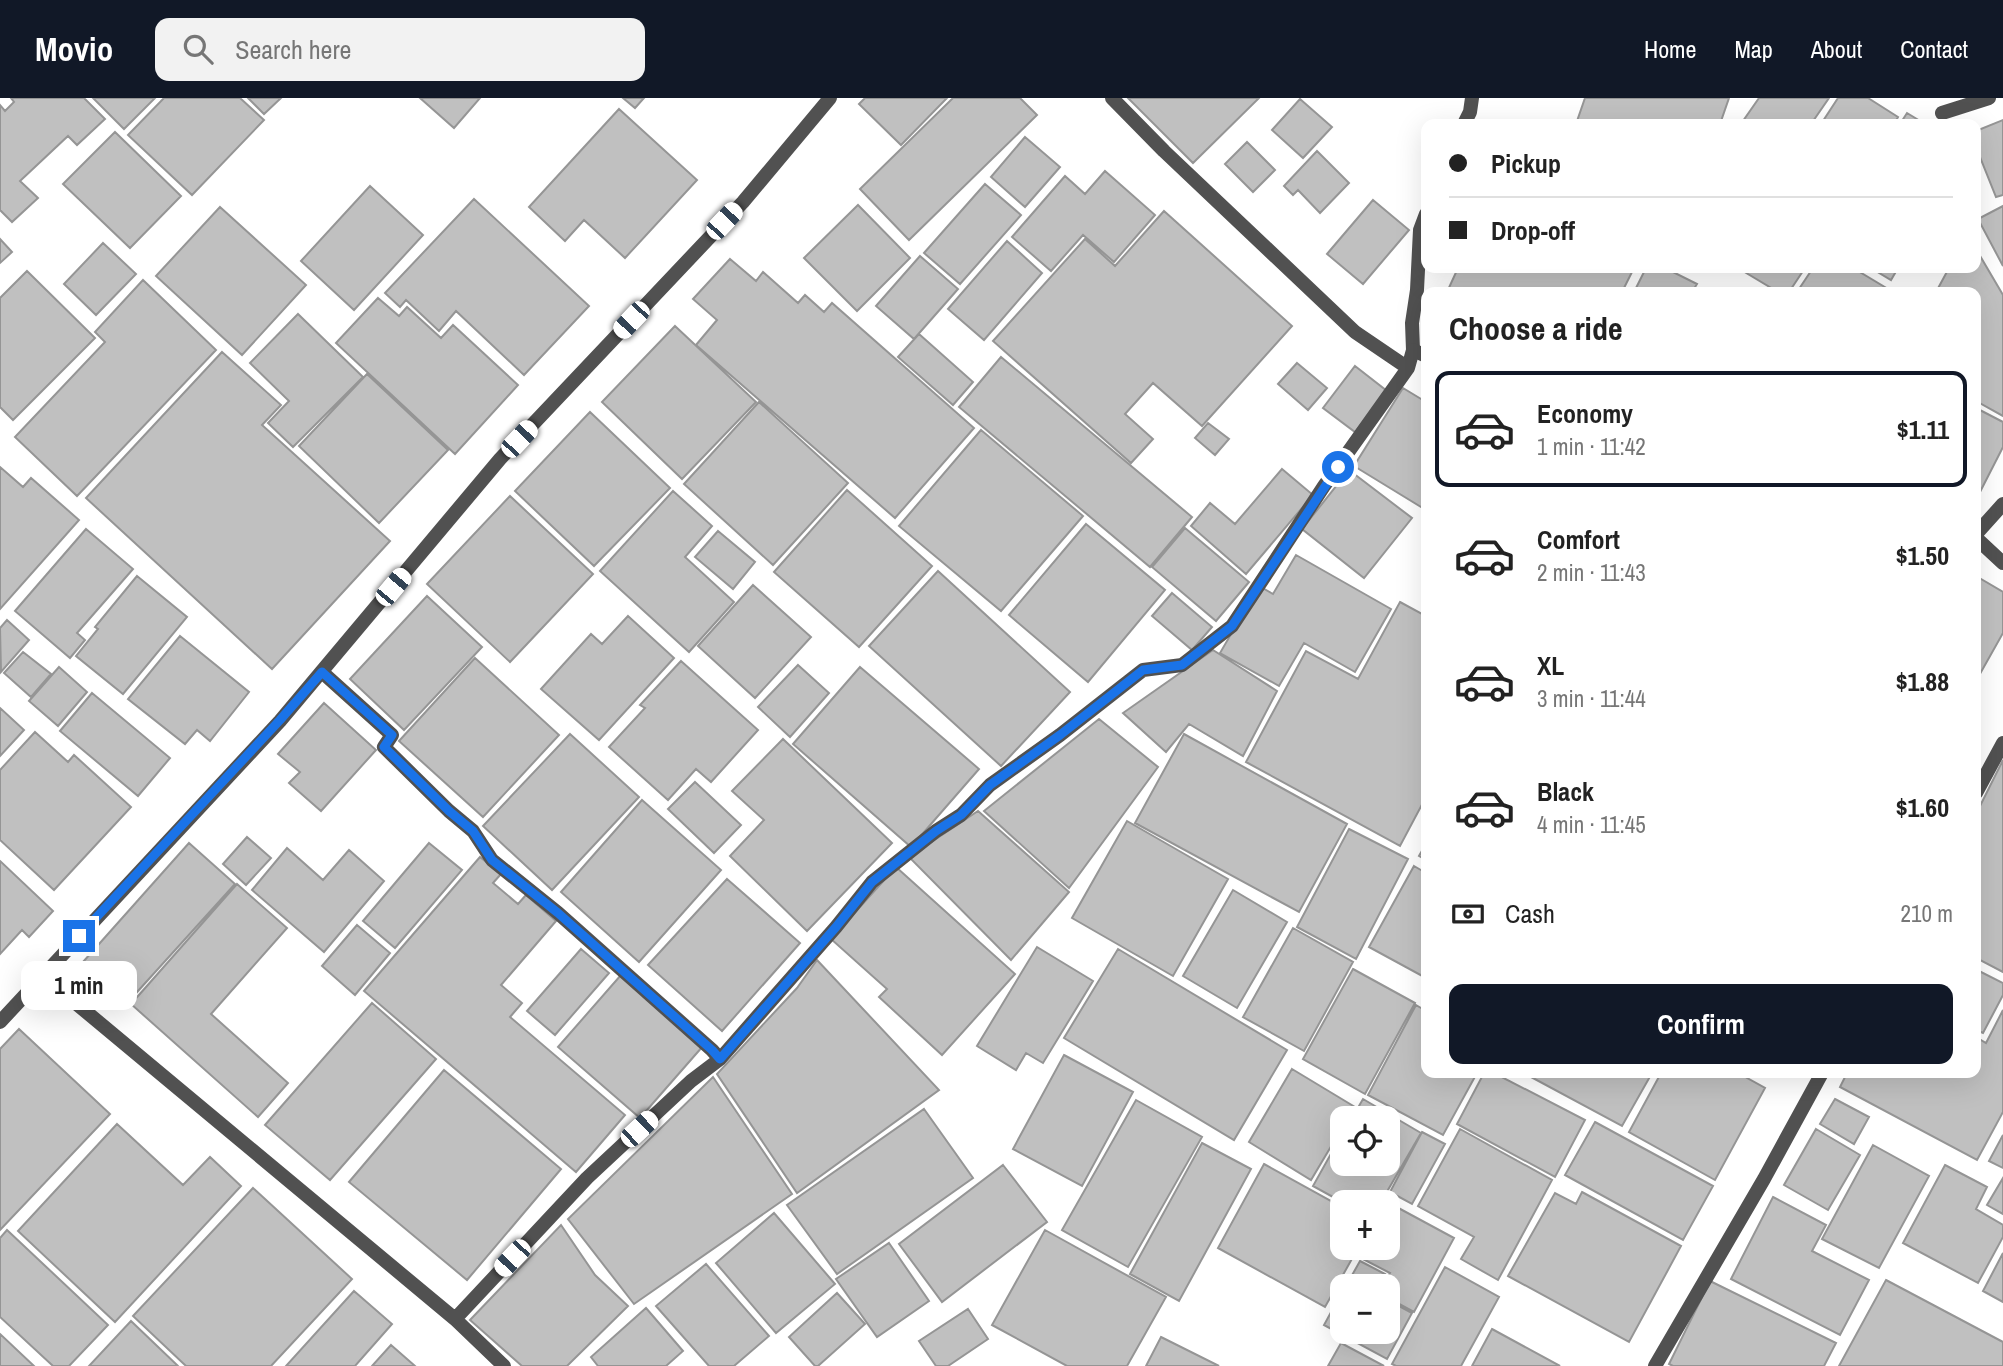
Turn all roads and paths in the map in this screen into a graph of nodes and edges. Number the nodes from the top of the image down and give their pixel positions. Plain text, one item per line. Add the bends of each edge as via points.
1 (830, 98) edge
2 (1112, 98) edge
3 (1472, 98) edge
4 (1989, 98) edge
5 (1942, 113) dead end
6 (1466, 119) edge
7 (1421, 227) edge
8 (1420, 353) edge
9 (1408, 368) junction
10 (2003, 504) edge
11 (1981, 530) edge
12 (1981, 541) edge
13 (2003, 564) edge
14 (322, 672) junction
15 (2003, 743) edge
16 (1981, 784) edge
17 (42, 975) junction
18 (0, 1022) edge
19 (720, 1059) junction
20 (1819, 1078) edge
21 (455, 1319) junction
22 (504, 1366) edge
23 (1654, 1366) edge

1 - 14 street via 743,202 500,459
2 - 9 street via 1355,332
3 - 6 street
4 - 5 street
7 - 8 street via 1412,323
8 - 9 street
9 - 19 street via 1232,626 1182,665 1143,670 990,785 961,815 872,882
10 - 11 street
12 - 13 street
14 - 17 street
14 - 19 street via 392,735 384,747 473,831 492,860
15 - 16 street
17 - 18 street
17 - 21 street
19 - 21 street via 587,1178
20 - 23 street
21 - 22 street

